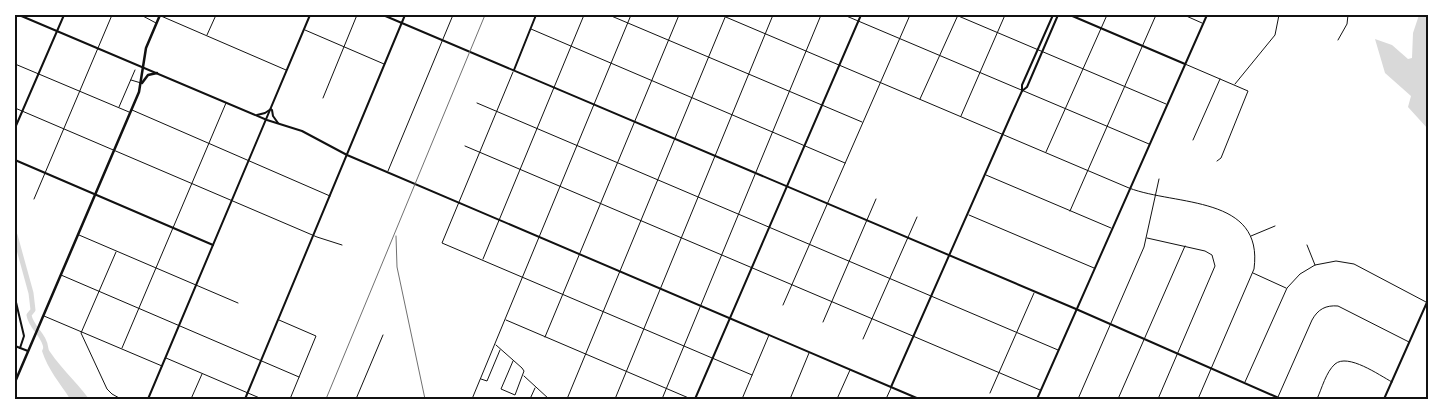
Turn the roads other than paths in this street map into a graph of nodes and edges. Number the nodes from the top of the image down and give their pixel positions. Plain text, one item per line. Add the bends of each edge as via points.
1 (19, 15) edge
2 (64, 15) edge
3 (112, 15) edge
4 (141, 15) edge
5 (216, 15) edge
6 (310, 15) edge
7 (358, 15) edge
8 (383, 15) edge
9 (405, 15) edge
10 (453, 15) edge
11 (536, 15) edge
12 (584, 15) edge
13 (609, 15) edge
14 (631, 15) edge
15 (679, 15) edge
16 (721, 15) edge
17 (773, 15) edge
18 (821, 15) edge
19 (844, 15) edge
20 (861, 15) edge
21 (910, 15) edge
22 (957, 15) edge
23 (1005, 15) edge
24 (1053, 15) edge
25 (1058, 15) edge
26 (1070, 15) edge
27 (1107, 15) edge
28 (1156, 15) edge
29 (1184, 15) edge
30 (1207, 15) edge
31 (1279, 15) edge
32 (1348, 15) edge
33 (160, 16) edge
34 (726, 16) edge
35 (858, 21) junction
36 (402, 23) junction
37 (628, 23) junction
38 (1203, 23) junction
39 (156, 24) junction
40 (1101, 28) junction
41 (530, 29) junction
42 (304, 30) junction
43 (57, 31) junction
44 (998, 33) junction
45 (766, 34) junction
46 (207, 36) junction
47 (899, 39) junction
48 (442, 40) junction
49 (668, 40) junction
50 (1338, 40) dead end
51 (571, 46) junction
52 (1143, 46) junction
53 (344, 47) junction
54 (97, 48) junction
55 (1037, 50) junction
56 (806, 51) junction
57 (1042, 52) junction
58 (940, 56) junction
59 (708, 57) junction
60 (611, 63) junction
61 (15, 64) edge
62 (385, 64) junction
63 (1185, 64) junction
64 (840, 65) junction
65 (143, 68) junction
66 (1083, 69) junction
67 (135, 70) dead end
68 (288, 70) junction
69 (514, 70) junction
70 (38, 73) junction
71 (980, 73) junction
72 (157, 74) junction
73 (749, 74) junction
74 (1220, 78) junction
75 (130, 80) junction
76 (652, 80) junction
77 (880, 83) junction
78 (141, 84) junction
79 (1234, 85) junction
80 (554, 87) junction
81 (1125, 87) junction
82 (79, 90) junction
83 (789, 91) junction
84 (1022, 91) junction
85 (692, 97) junction
86 (323, 98) dead end
87 (920, 100) junction
88 (226, 103) junction
89 (478, 103) dead end
90 (594, 104) junction
91 (1166, 104) junction
92 (822, 105) junction
93 (272, 107) junction
94 (15, 108) edge
95 (118, 108) junction
96 (1065, 109) junction
97 (22, 111) junction
98 (131, 111) junction
99 (496, 111) junction
100 (256, 115) junction
101 (732, 115) junction
102 (960, 117) junction
103 (267, 120) junction
104 (634, 122) junction
105 (862, 122) junction
106 (282, 124) junction
107 (1107, 127) junction
108 (15, 128) edge
109 (63, 128) junction
110 (537, 128) junction
111 (772, 132) junction
112 (1003, 135) junction
113 (675, 139) junction
114 (1192, 140) dead end
115 (209, 144) junction
116 (1148, 144) junction
117 (805, 145) junction
118 (465, 146) dead end
119 (577, 146) junction
120 (114, 150) junction
121 (480, 152) junction
122 (1046, 153) junction
123 (347, 155) junction
124 (715, 156) junction
125 (15, 160) edge
126 (250, 161) junction
127 (1218, 161) dead end
128 (618, 163) junction
129 (845, 163) junction
130 (520, 169) junction
131 (1088, 171) junction
132 (387, 172) junction
133 (44, 173) junction
134 (755, 173) junction
135 (985, 175) junction
136 (1159, 179) dead end
137 (658, 180) junction
138 (192, 184) junction
139 (560, 186) junction
140 (787, 186) junction
141 (1129, 188) junction
142 (95, 194) junction
143 (330, 196) junction
144 (1155, 196) junction
145 (698, 197) junction
146 (34, 199) dead end
147 (876, 199) dead end
148 (233, 201) junction
149 (459, 202) junction
150 (601, 203) junction
151 (827, 203) junction
152 (1070, 211) junction
153 (738, 214) junction
154 (968, 214) junction
155 (917, 216) dead end
156 (500, 220) junction
157 (641, 220) junction
158 (867, 220) junction
159 (1275, 226) dead end
160 (769, 227) junction
161 (174, 228) junction
162 (1112, 229) junction
163 (78, 235) junction
164 (314, 235) junction
165 (1250, 236) junction
166 (539, 237) junction
167 (682, 238) junction
168 (908, 238) junction
169 (1147, 238) junction
170 (809, 244) junction
171 (214, 245) junction
172 (342, 245) dead end
173 (1307, 245) dead end
174 (1185, 246) junction
175 (116, 251) junction
176 (580, 254) junction
177 (722, 254) junction
178 (950, 256) junction
179 (482, 260) junction
180 (849, 261) junction
181 (1315, 266) junction
182 (752, 267) junction
183 (156, 268) junction
184 (1094, 268) junction
185 (620, 271) junction
186 (1253, 273) junction
187 (61, 275) junction
188 (523, 278) junction
189 (890, 278) junction
190 (792, 284) junction
191 (196, 285) junction
192 (660, 288) junction
193 (1287, 288) junction
194 (99, 291) junction
195 (1035, 292) junction
196 (563, 294) junction
197 (932, 296) junction
198 (15, 298) edge
199 (1428, 301) edge
200 (832, 302) junction
201 (238, 303) dead end
202 (783, 305) dead end
203 (700, 306) junction
204 (139, 308) junction
205 (1076, 309) junction
206 (603, 312) junction
207 (44, 315) junction
208 (730, 318) junction
209 (872, 319) junction
210 (279, 320) junction
211 (505, 320) junction
212 (823, 322) dead end
213 (1110, 324) junction
214 (179, 325) junction
215 (643, 329) junction
216 (82, 331) junction
217 (1017, 332) junction
218 (383, 335) dead end
219 (769, 335) junction
220 (914, 336) junction
221 (545, 337) junction
222 (863, 339) dead end
223 (1144, 339) junction
224 (1409, 342) junction
225 (495, 344) junction
226 (15, 346) edge
227 (684, 346) junction
228 (20, 348) junction
229 (122, 348) junction
230 (500, 349) junction
231 (1058, 350) junction
232 (28, 352) junction
233 (810, 352) junction
234 (586, 354) junction
235 (1178, 354) junction
236 (166, 358) junction
237 (712, 358) junction
238 (262, 361) junction
239 (513, 361) junction
240 (162, 366) junction
241 (1211, 368) junction
242 (850, 369) junction
243 (626, 372) junction
244 (999, 372) junction
245 (202, 373) junction
246 (752, 375) junction
247 (299, 376) junction
248 (523, 376) junction
249 (481, 379) junction
250 (15, 382) edge
251 (1392, 382) junction
252 (1245, 383) junction
253 (536, 387) junction
254 (892, 387) junction
255 (666, 388) junction
256 (1041, 390) junction
257 (248, 393) junction
258 (990, 393) dead end
259 (1279, 398) edge
260 (122, 399) edge
261 (148, 399) edge
262 (191, 399) edge
263 (245, 399) edge
264 (262, 399) edge
265 (290, 399) edge
266 (356, 399) edge
267 (472, 399) edge
268 (530, 399) edge
269 (548, 399) edge
270 (567, 399) edge
271 (615, 399) edge
272 (662, 399) edge
273 (690, 399) edge
274 (695, 399) edge
275 (742, 399) edge
276 (790, 399) edge
277 (837, 399) edge
278 (886, 399) edge
279 (919, 399) edge
280 (1037, 399) edge
281 (1078, 399) edge
282 (1118, 399) edge
283 (1158, 399) edge
284 (1198, 399) edge
285 (1317, 399) edge
286 (1384, 399) edge

1 - 43 street
2 - 43 street
3 - 54 street
4 - 39 street
5 - 46 street
6 - 42 street
7 - 53 street
8 - 36 street
9 - 36 street
10 - 48 street
11 - 41 street
12 - 51 street
13 - 37 street
14 - 37 street
15 - 49 street
16 - 34 street
17 - 45 street
18 - 56 street
19 - 35 street
20 - 35 street
21 - 47 street
22 - 44 street
22 - 58 street
23 - 44 street
24 - 55 street
25 - 57 street
26 - 40 street
27 - 40 street
28 - 52 street
29 - 38 street
30 - 38 street
31 - 79 street via 1275,34
32 - 50 street
33 - 39 highway
33 - 46 street
34 - 45 street
34 - 59 street
35 - 47 street
35 - 64 street
36 - 48 street
36 - 62 street
37 - 49 street
37 - 60 street
38 - 63 street
39 - 65 highway via 146,48
40 - 52 street
40 - 66 street
41 - 51 street
41 - 69 street
42 - 53 street
42 - 68 street
43 - 54 street
43 - 70 street
44 - 55 street
44 - 71 street
45 - 56 street
45 - 73 street
46 - 68 street
47 - 58 street
47 - 77 street
48 - 69 street
48 - 132 street
49 - 59 street
49 - 76 street
51 - 60 street
51 - 80 street
52 - 63 street
52 - 81 street
53 - 62 street
53 - 86 street
54 - 65 street
54 - 82 street
55 - 57 street
55 - 84 street
56 - 64 street
56 - 83 street
57 - 66 street
57 - 84 street via 1027,87
58 - 71 street
58 - 87 street
59 - 73 street
59 - 85 street
60 - 76 street
60 - 90 street
61 - 70 street
62 - 123 street
63 - 74 street
63 - 91 street
64 - 77 street
64 - 92 street
65 - 72 street
65 - 78 highway
66 - 81 street
66 - 96 street
67 - 75 street
68 - 93 street
69 - 80 street
69 - 99 street
70 - 82 street
70 - 97 street
71 - 84 street
71 - 102 street
72 - 78 highway via 148,75
72 - 88 street
73 - 83 street
73 - 101 street
74 - 79 street
74 - 114 street
75 - 78 street
75 - 95 street
76 - 85 street
76 - 104 street
77 - 87 street
77 - 105 street
78 - 98 highway
79 - 127 street via 1248,91
80 - 90 street
80 - 110 street
81 - 91 street
81 - 107 street
82 - 95 street
82 - 109 street
83 - 92 street
83 - 111 street
84 - 96 street
84 - 112 street
85 - 101 street
85 - 113 street
87 - 102 street
88 - 100 street
88 - 115 street
89 - 99 street
90 - 104 street
90 - 119 street
91 - 116 street
92 - 105 street
92 - 117 street
93 - 100 street
93 - 103 street
93 - 106 street via 273,116
94 - 97 street
95 - 98 street
96 - 107 street
96 - 122 street
97 - 108 street
97 - 109 street
98 - 115 street
98 - 120 highway
99 - 110 street
99 - 121 street
100 - 103 street
101 - 111 street
101 - 124 street
102 - 112 street
103 - 106 street
103 - 126 street
104 - 113 street
104 - 128 street
105 - 129 street
106 - 123 street
107 - 116 street
107 - 131 street
109 - 120 street
109 - 133 street
110 - 119 street
110 - 130 street
111 - 117 street
111 - 134 street
112 - 122 street
112 - 135 street
113 - 124 street
113 - 137 street
115 - 126 street
115 - 138 street
116 - 141 street
117 - 129 street
117 - 140 street
118 - 121 street
119 - 128 street
119 - 139 street
120 - 138 street
120 - 142 highway
121 - 130 street
121 - 149 street
122 - 131 street
123 - 132 street
123 - 143 street
124 - 134 street
124 - 145 street
125 - 133 street
126 - 143 street
126 - 148 street
128 - 137 street
128 - 150 street
129 - 151 street
130 - 139 street
130 - 156 street
131 - 141 street
131 - 152 street
132 - 149 street
133 - 142 street
133 - 146 street
134 - 140 street
134 - 153 street
135 - 152 street
135 - 154 street
136 - 144 street
137 - 145 street
137 - 157 street
138 - 148 street
138 - 161 street
139 - 150 street
139 - 166 street
140 - 151 street
140 - 160 street
141 - 144 street
141 - 162 street
142 - 161 street
142 - 163 highway
143 - 164 street
144 - 165 street via 1223,210 1240,222
144 - 169 street
145 - 153 street
145 - 167 street
147 - 158 street
148 - 164 street
148 - 171 street
149 - 156 street
149 - 179 street via 442,243
150 - 157 street
150 - 176 street
151 - 158 street
151 - 170 street
152 - 162 street
153 - 160 street
153 - 177 street
154 - 178 street
154 - 184 street
155 - 168 street
156 - 166 street
156 - 179 street
157 - 167 street
157 - 185 street
158 - 168 street
158 - 180 street
159 - 165 street
160 - 170 street
160 - 182 street
161 - 171 street
161 - 183 street
162 - 184 street
163 - 175 street
163 - 187 highway
164 - 172 street
164 - 210 street
165 - 186 street via 1255,255
166 - 176 street
166 - 188 street
167 - 177 street
167 - 192 street
168 - 178 street
168 - 189 street
169 - 174 street
169 - 213 street
170 - 180 street
170 - 190 street
171 - 191 street
173 - 181 street
174 - 223 street
174 - 235 street via 1208,252 1215,263
175 - 183 street
175 - 194 street
176 - 185 street
176 - 196 street
177 - 182 street
177 - 203 street
178 - 195 street
178 - 197 street
179 - 188 street
180 - 189 street
180 - 200 street
181 - 193 street via 1296,277
181 - 199 street via 1336,262 1354,264
182 - 190 street
182 - 208 street
183 - 191 street
183 - 204 street
184 - 205 street
185 - 192 street
185 - 206 street
186 - 193 street
186 - 241 street
187 - 194 street
187 - 207 highway
188 - 196 street
188 - 211 street
189 - 197 street
189 - 209 street
190 - 200 street
190 - 202 street
191 - 201 street
191 - 214 street
192 - 203 street
192 - 215 street
193 - 252 street
194 - 204 street
194 - 216 street
195 - 205 street
195 - 217 street
196 - 206 street
196 - 221 street
197 - 217 street
197 - 220 street
198 - 228 street via 24,336
199 - 224 street
200 - 209 street
200 - 212 street
203 - 208 street
203 - 227 street
204 - 214 street
204 - 229 street
205 - 213 street
205 - 231 street
206 - 215 street
206 - 234 street
207 - 216 street
207 - 232 highway
208 - 219 street
208 - 237 street
209 - 220 street
209 - 222 street
210 - 238 street
210 - 247 street via 316,336
211 - 221 street
211 - 225 street
213 - 223 street
213 - 281 street
214 - 236 street
214 - 238 street
215 - 227 street
215 - 243 street
216 - 229 street
216 - 260 street via 82,338 108,389
217 - 231 street
217 - 244 street
218 - 266 street
219 - 233 street
219 - 246 street
220 - 244 street
220 - 254 street
221 - 234 street
223 - 235 street
223 - 282 street
224 - 251 street
224 - 259 street via 1338,306 1322,308 1312,320
225 - 230 street
225 - 249 street
226 - 228 street
227 - 237 street
227 - 255 street
228 - 232 street
229 - 240 street
230 - 239 street
230 - 249 street via 487,381
231 - 256 street
232 - 250 highway
233 - 242 street
233 - 276 street
234 - 243 street
234 - 270 street
235 - 241 street
235 - 283 street
236 - 240 street
236 - 245 street
237 - 246 street
237 - 274 street
238 - 247 street
238 - 257 street
239 - 248 street via 524,372
239 - 248 street via 501,389 515,395
240 - 261 street
241 - 252 street
241 - 284 street
242 - 254 street
242 - 277 street
243 - 255 street
243 - 271 street
244 - 256 street
244 - 258 street
245 - 257 street
245 - 262 street
246 - 275 street
247 - 265 street
248 - 253 street
249 - 267 street
251 - 285 street via 1355,363 1344,361 1330,370
251 - 286 street
252 - 259 street
253 - 268 street
253 - 269 street
254 - 278 street
254 - 279 street
255 - 272 street
255 - 273 street
256 - 280 street
257 - 263 street
257 - 264 street

